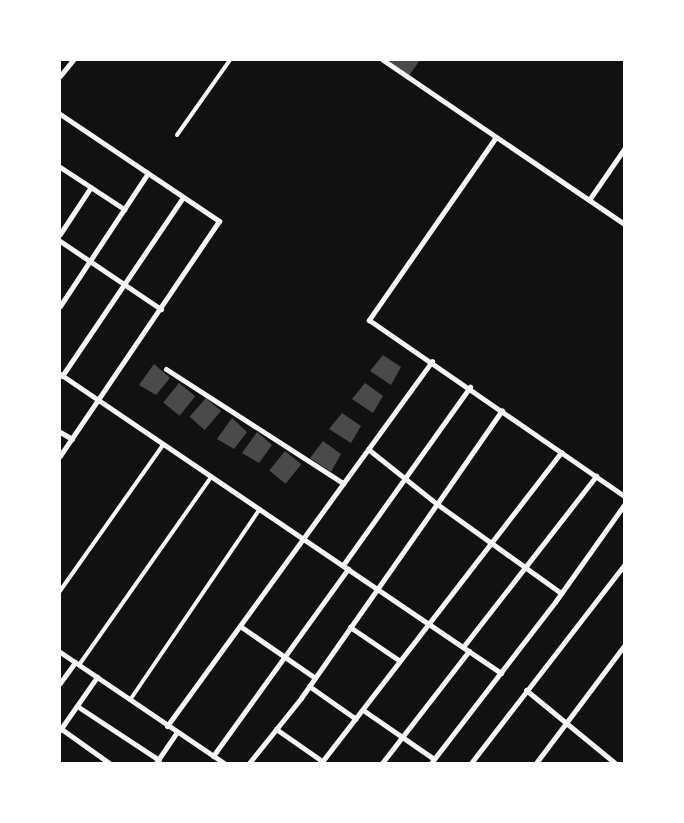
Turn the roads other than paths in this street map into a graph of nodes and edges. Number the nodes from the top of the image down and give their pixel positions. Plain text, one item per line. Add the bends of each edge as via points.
1 (73, 60) edge
2 (230, 60) edge
3 (383, 60) edge
4 (60, 76) edge
5 (60, 114) edge
6 (177, 135) dead end
7 (496, 137) junction
8 (624, 149) edge
9 (60, 167) edge
10 (148, 173) junction
11 (91, 187) junction
12 (182, 197) junction
13 (589, 200) junction
14 (124, 209) junction
15 (624, 224) edge
16 (60, 234) edge
17 (60, 241) edge
18 (90, 261) junction
19 (124, 284) junction
20 (60, 306) edge
21 (161, 309) junction
22 (432, 361) junction
23 (166, 369) dead end
24 (61, 375) edge
25 (470, 387) junction
26 (99, 402) junction
27 (502, 410) junction
28 (60, 432) edge
29 (72, 439) junction
30 (163, 445) junction
31 (368, 449) junction
32 (561, 452) junction
33 (60, 456) edge
34 (211, 476) junction
35 (596, 476) junction
36 (406, 479) junction
37 (343, 484) junction
38 (624, 496) edge
39 (437, 504) junction
40 (624, 505) edge
41 (260, 509) junction
42 (303, 538) junction
43 (491, 542) junction
44 (624, 565) edge
45 (345, 567) junction
46 (526, 568) junction
47 (377, 588) junction
48 (60, 591) edge
49 (561, 593) junction
50 (429, 624) junction
51 (240, 626) junction
52 (350, 627) junction
53 (624, 646) edge
54 (463, 647) junction
55 (469, 651) junction
56 (60, 652) edge
57 (286, 657) junction
58 (400, 662) junction
59 (77, 664) junction
60 (501, 673) junction
61 (97, 677) junction
62 (315, 678) junction
63 (60, 683) edge
64 (309, 686) junction
65 (526, 690) junction
66 (130, 700) junction
67 (77, 706) junction
68 (363, 710) junction
69 (356, 719) junction
70 (566, 724) junction
71 (167, 726) junction
72 (60, 729) edge
73 (276, 729) junction
74 (177, 732) junction
75 (402, 738) junction
76 (214, 756) junction
77 (158, 761) edge
78 (432, 761) edge
79 (322, 762) edge
80 (108, 763) edge
81 (224, 763) edge
82 (249, 763) edge
83 (382, 763) edge
84 (472, 763) edge
85 (536, 763) edge
86 (615, 763) edge

1 - 4 street
2 - 6 lane
3 - 7 street
5 - 10 street
7 - 13 street
7 - 22 street via 370,320
8 - 13 street
9 - 11 street
10 - 12 street
10 - 14 street
11 - 14 street
11 - 16 street
12 - 19 street
12 - 21 street via 219,222
13 - 15 street
14 - 18 street
17 - 18 street
18 - 19 street
18 - 20 street
19 - 21 street
19 - 24 street
21 - 26 street
22 - 25 street
22 - 31 street
23 - 37 street
24 - 26 street
25 - 27 street
25 - 36 street
26 - 29 street
26 - 30 street
27 - 32 street
27 - 39 street
28 - 29 street
29 - 33 street
30 - 34 street
30 - 48 lane
31 - 36 street
31 - 37 street
32 - 35 street
32 - 43 street
34 - 41 street
34 - 59 lane
35 - 38 street
35 - 46 street
36 - 39 street
36 - 45 street
37 - 42 street
39 - 43 street
39 - 47 street
40 - 49 street
41 - 42 street
41 - 66 lane
42 - 45 street
42 - 51 street
43 - 46 street
43 - 50 street
44 - 65 street
45 - 47 street
45 - 57 street
46 - 49 street
46 - 54 street
47 - 50 street
47 - 52 street
49 - 60 street
50 - 54 street
50 - 58 street
51 - 57 street
51 - 71 street
52 - 58 street
52 - 62 street
53 - 70 street
54 - 55 street
55 - 60 street
55 - 75 street
56 - 59 street
57 - 62 street
57 - 76 street
58 - 68 street
59 - 61 street
59 - 63 street
60 - 78 street
61 - 66 street
61 - 67 street
62 - 64 street
64 - 69 street
64 - 73 street
65 - 70 street
65 - 84 street
66 - 71 street
67 - 72 street
67 - 77 street
68 - 69 street
68 - 75 street
69 - 79 street
70 - 85 street
70 - 86 street
71 - 74 street
72 - 80 street
73 - 79 street
73 - 82 street
74 - 76 street
74 - 77 street
75 - 78 street
75 - 83 street
76 - 81 street

